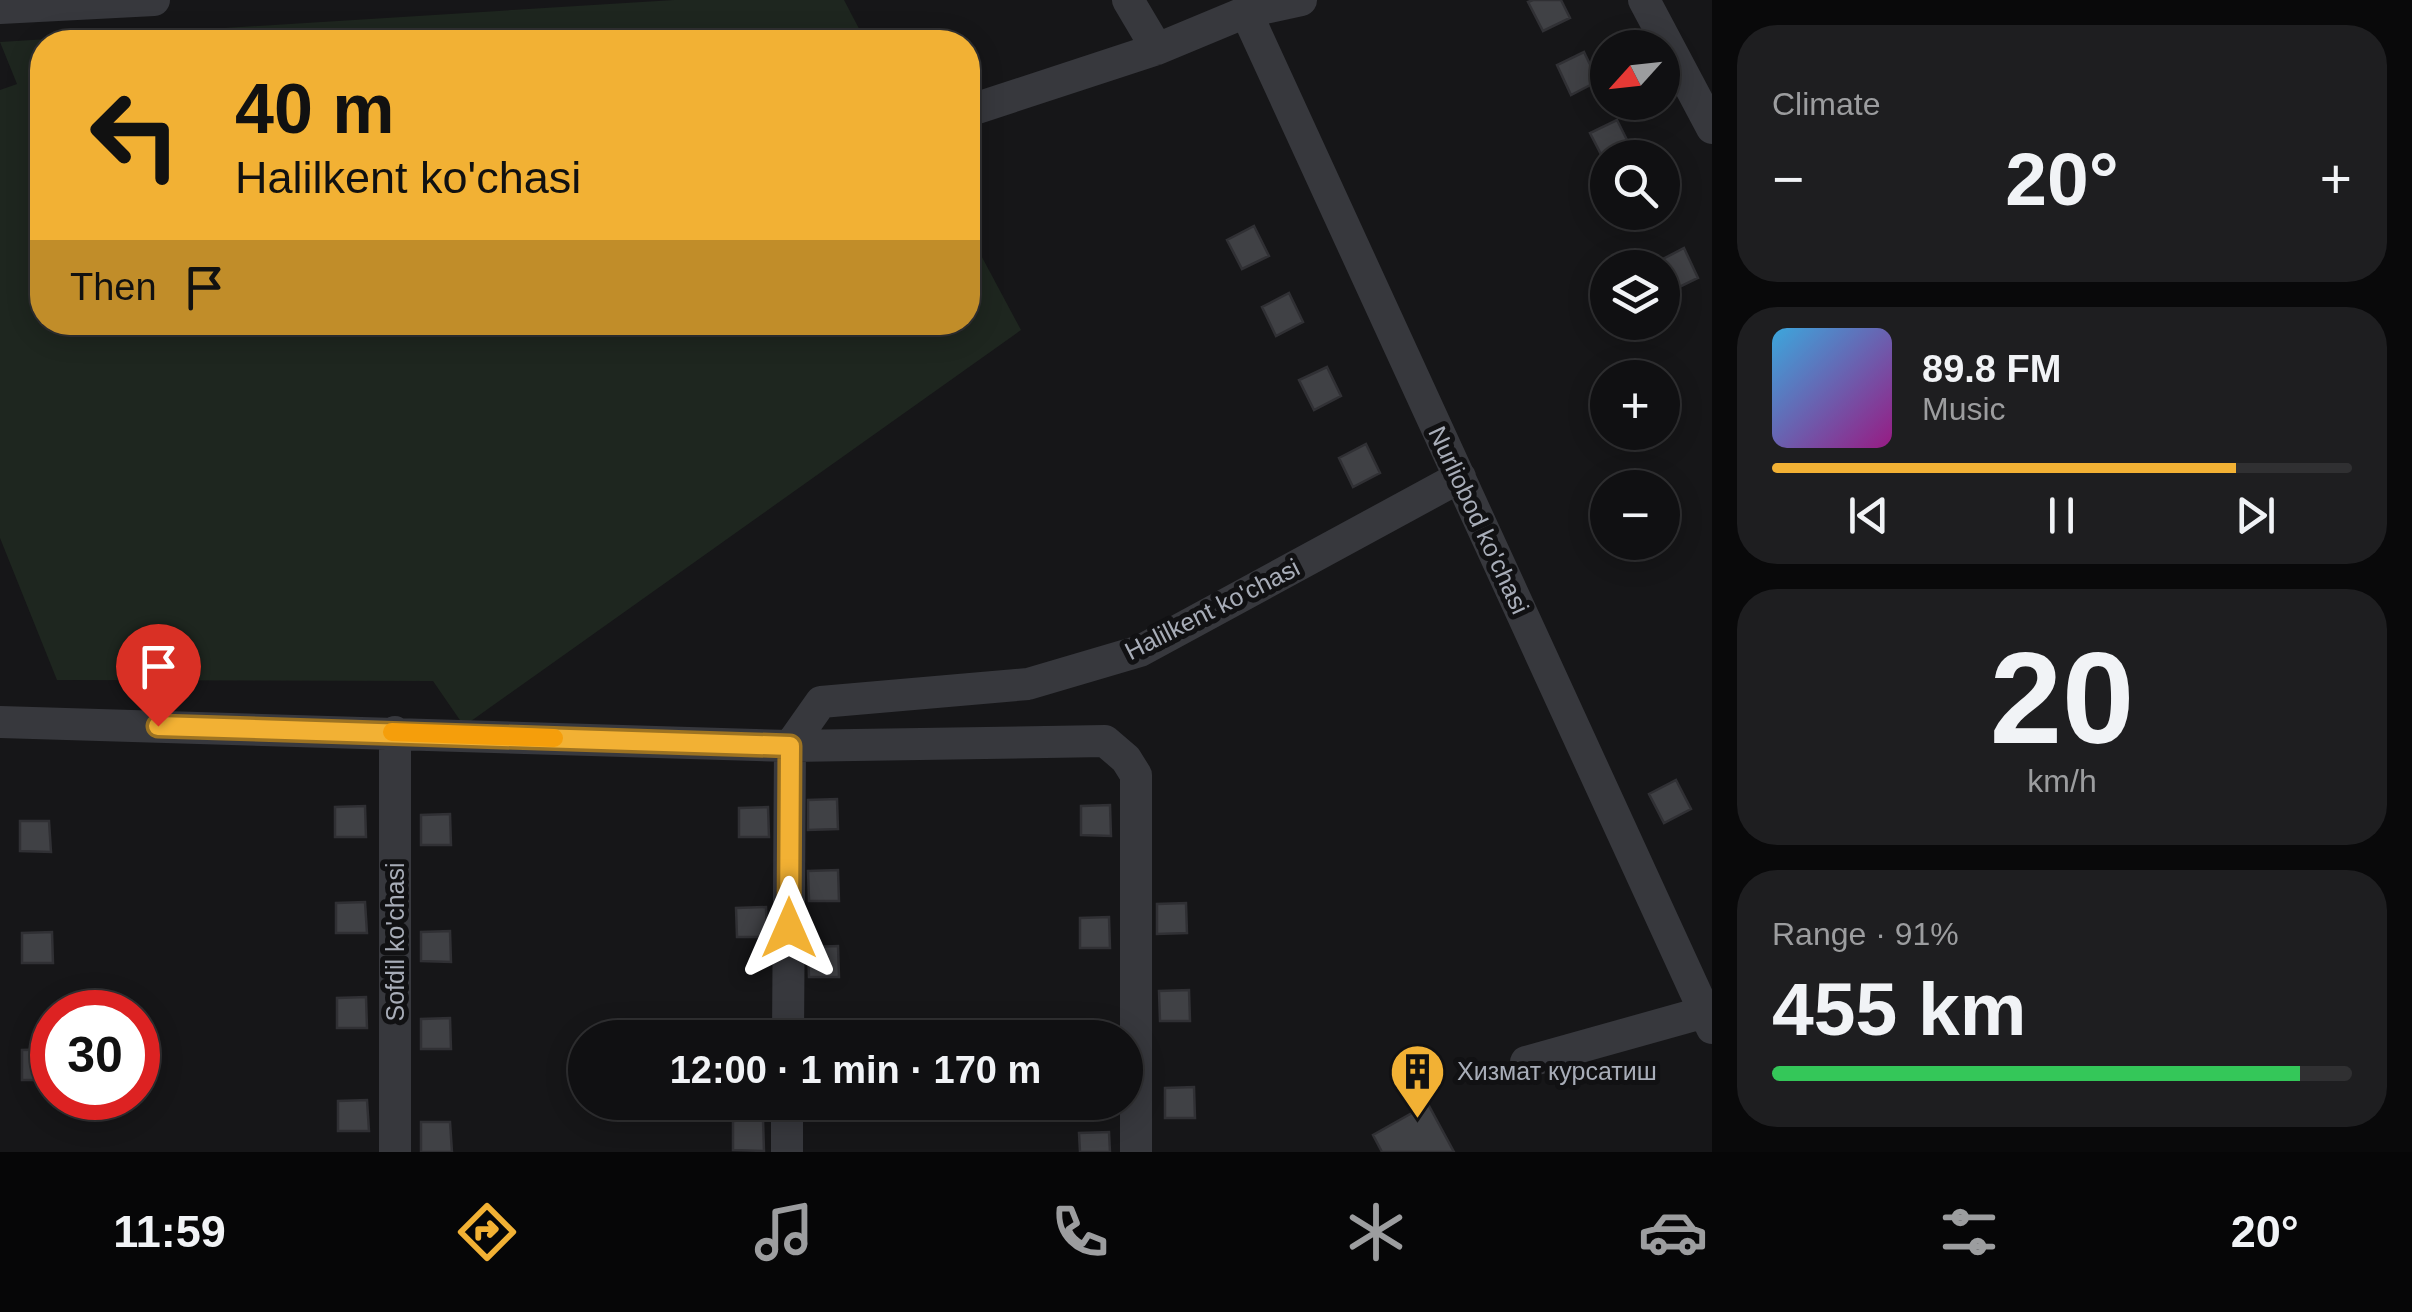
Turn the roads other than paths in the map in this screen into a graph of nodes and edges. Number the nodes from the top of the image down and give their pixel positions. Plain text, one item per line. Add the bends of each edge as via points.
1 (154, 0) edge
2 (1128, 0) edge
3 (1301, 0) edge
4 (1644, 0) edge
5 (9, 5) edge
6 (1246, 12) junction
7 (1157, 48) junction
8 (980, 107) edge
9 (1712, 128) edge
10 (1460, 477) junction
11 (0, 722) edge
12 (394, 732) junction
13 (790, 746) junction
14 (788, 1020) edge
15 (1708, 1020) edge
16 (1526, 1062) dead end
17 (787, 1120) edge
18 (394, 1152) edge
19 (787, 1152) edge
20 (1136, 1152) edge

1 - 5 street
2 - 7 street
3 - 6 street
4 - 9 street
6 - 7 street
6 - 10 street, Nurliobod ko'chasi
7 - 8 street
10 - 13 street, Halilkent ko'chasi via 1140,651 1028,684 821,702
10 - 15 street, Nurliobod ko'chasi
11 - 12 street
12 - 13 street
12 - 18 street, Sofdil ko'chasi
13 - 14 street
13 - 20 street via 1105,741 1126,759 1136,776
15 - 16 street
17 - 19 street

